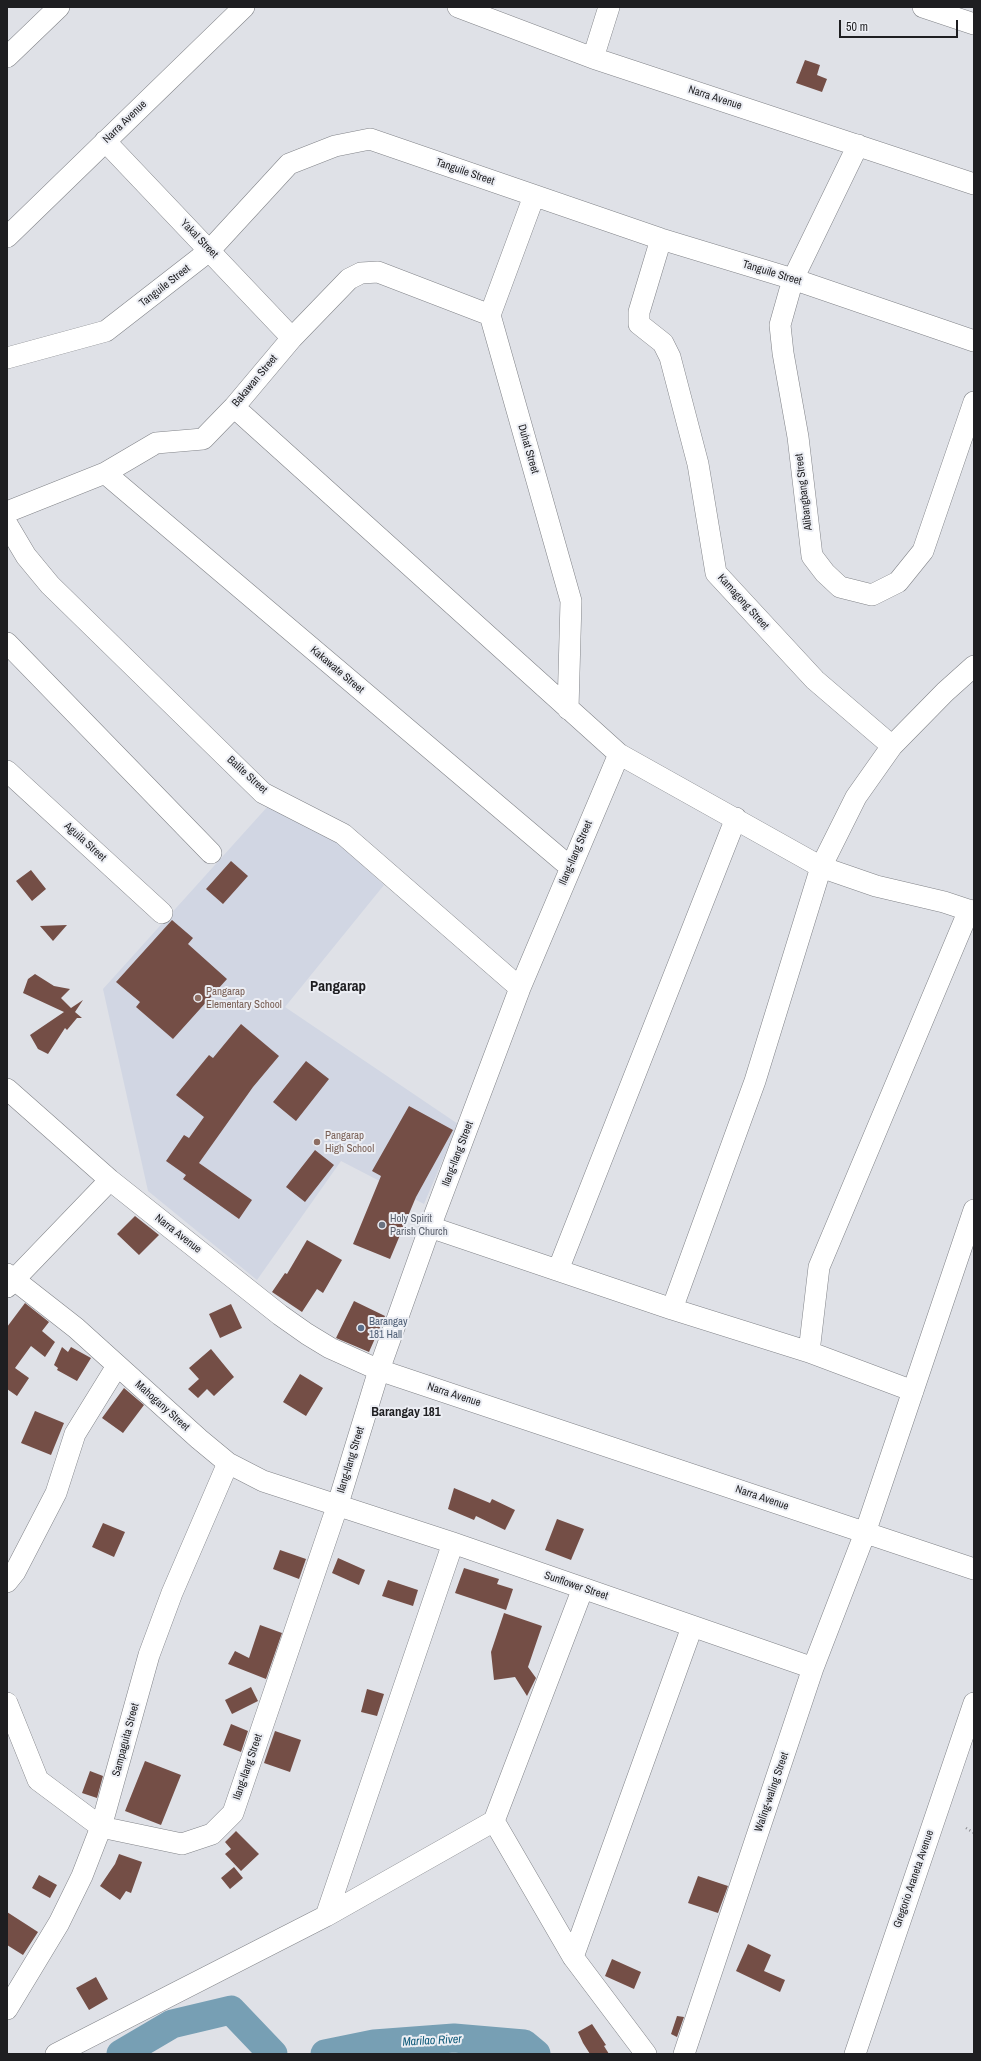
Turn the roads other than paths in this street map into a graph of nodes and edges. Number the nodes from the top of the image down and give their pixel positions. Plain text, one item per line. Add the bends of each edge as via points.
1 (58, 7) edge
2 (244, 7) edge
3 (458, 7) edge
4 (609, 7) edge
5 (923, 7) edge
6 (974, 24) edge
7 (7, 57) edge
8 (593, 58) junction
9 (105, 141) junction
10 (858, 145) junction
11 (974, 184) edge
12 (534, 196) junction
13 (7, 237) edge
14 (662, 240) junction
15 (209, 250) junction
16 (793, 279) junction
17 (490, 315) junction
18 (292, 338) junction
19 (974, 342) edge
20 (7, 358) edge
21 (974, 402) edge
22 (234, 407) junction
23 (105, 473) junction
24 (7, 512) edge
25 (7, 524) edge
26 (7, 643) edge
27 (974, 666) edge
28 (568, 709) junction
29 (892, 746) junction
30 (619, 754) junction
31 (7, 770) edge
32 (736, 818) junction
33 (211, 853) dead end
34 (570, 867) junction
35 (821, 867) junction
36 (971, 911) edge
37 (162, 913) dead end
38 (520, 988) junction
39 (7, 1089) edge
40 (110, 1180) junction
41 (974, 1210) edge
42 (430, 1227) junction
43 (558, 1270) junction
44 (9, 1280) edge
45 (672, 1309) junction
46 (808, 1352) junction
47 (117, 1366) junction
48 (379, 1370) junction
49 (913, 1391) junction
50 (228, 1463) junction
51 (337, 1507) junction
52 (865, 1532) junction
53 (453, 1543) junction
54 (974, 1569) edge
55 (7, 1582) edge
56 (583, 1588) junction
57 (692, 1627) junction
58 (813, 1668) junction
59 (7, 1703) edge
60 (974, 1703) edge
61 (494, 1821) junction
62 (101, 1827) junction
63 (326, 1916) junction
64 (573, 1957) junction
65 (7, 2009) edge
66 (56, 2054) edge
67 (646, 2054) edge
68 (684, 2054) edge
69 (855, 2054) edge

1 - 7 street
2 - 9 street, Narra Avenue
3 - 8 street, Narra Avenue
4 - 8 street
5 - 6 street
8 - 10 street, Narra Avenue
9 - 13 street, Narra Avenue
9 - 15 street, Yakal Street
10 - 11 street, Narra Avenue
10 - 16 street, Alibangbang Street
12 - 14 street, Tanguile Street
12 - 15 street, Tanguile Street via 370,139 335,146 289,164
12 - 17 street
14 - 16 street, Tanguile Street
14 - 29 street, Kamagong Street via 639,312 639,324 663,343 670,357 698,464 716,573 815,680
15 - 18 street, Yakal Street
15 - 20 street, Tanguile Street via 106,331
16 - 19 street, Tanguile Street
16 - 21 street, Alibangbang Street via 780,325 798,437 812,556 840,587 872,595 898,582 923,551
17 - 18 street, Bakawan Street via 378,272 361,274 349,279
17 - 28 street, Duhat Street via 570,600
18 - 22 street, Bakawan Street
22 - 23 street, Bakawan Street via 203,439 156,443
22 - 28 street
23 - 24 street, Bakawan Street
23 - 34 street, Kakawate Street
25 - 38 street, Balite Street via 26,556 50,585 263,793 343,834
26 - 33 street
27 - 29 street
28 - 30 street
29 - 35 street via 856,797
30 - 32 street
30 - 34 street, Ilang-Ilang Street
31 - 37 street, Aguila Street
32 - 35 street
32 - 43 street
34 - 38 street, Ilang-Ilang Street
35 - 36 street via 876,886
35 - 45 street via 755,1081
36 - 46 street via 819,1267
38 - 42 street, Ilang-Ilang Street
39 - 40 street, Narra Avenue
40 - 44 street
40 - 48 street, Narra Avenue via 307,1334 330,1348
41 - 49 street, Waling-waling Street
42 - 43 street
42 - 48 street, Ilang-Ilang Street
43 - 45 street
44 - 47 street, Mahogany Street via 76,1328
45 - 46 street
46 - 49 street
47 - 50 street, Mahogany Street
47 - 55 street via 75,1434 56,1494 15,1572
48 - 51 street, Ilang-Ilang Street
48 - 52 street, Narra Avenue
49 - 52 street, Waling-waling Street
50 - 51 street, Mahogany Street via 263,1481
50 - 62 street, Sampaguita Street via 174,1587 149,1655
51 - 53 street, Sunflower Street
51 - 62 street, Ilang-Ilang Street via 233,1813 212,1834 182,1844
52 - 54 street, Narra Avenue
52 - 58 street, Waling-waling Street
53 - 56 street, Sunflower Street
53 - 63 street
56 - 57 street, Sunflower Street
56 - 61 street
57 - 58 street, Sunflower Street
57 - 64 street
58 - 68 street, Waling-waling Street
59 - 62 street via 38,1780
60 - 69 street, Gregorio Araneta Avenue
61 - 63 street
61 - 64 street
62 - 65 street, Sampaguita Street via 82,1876 58,1923
63 - 66 street
64 - 67 street

